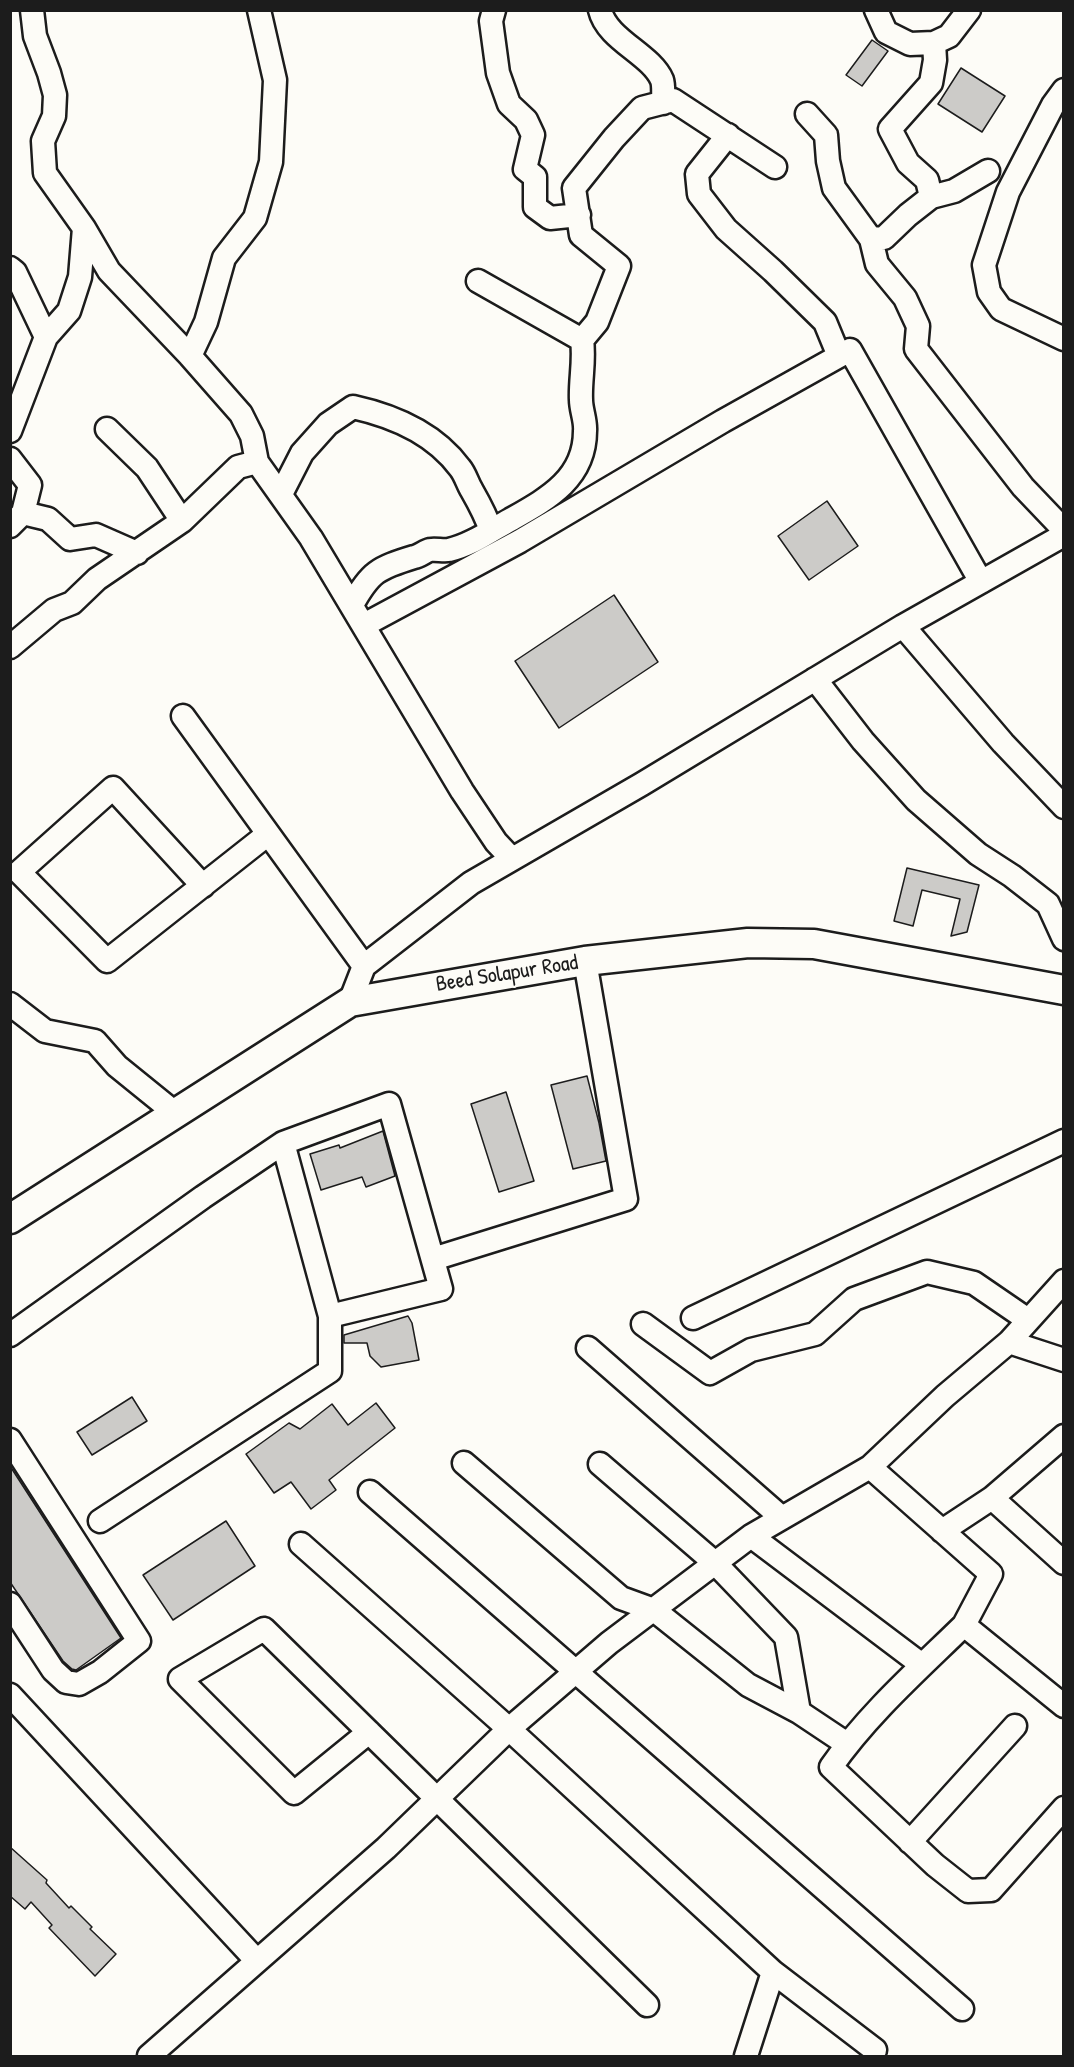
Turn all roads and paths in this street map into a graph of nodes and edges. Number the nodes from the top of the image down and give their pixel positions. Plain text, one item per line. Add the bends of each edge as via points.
1 (32, 10) edge
2 (259, 10) edge
3 (494, 10) edge
4 (600, 10) edge
5 (876, 10) edge
6 (969, 10) edge
7 (934, 43) junction
8 (1064, 90) edge
9 (663, 103) junction
10 (807, 114) dead end
11 (728, 135) junction
12 (775, 166) dead end
13 (988, 171) dead end
14 (931, 197) junction
15 (579, 215) junction
16 (84, 228) junction
17 (871, 239) junction
18 (10, 268) edge
19 (478, 280) dead end
20 (46, 336) junction
21 (1064, 339) edge
22 (582, 340) junction
23 (190, 356) junction
24 (839, 356) junction
25 (107, 429) dead end
26 (10, 431) edge
27 (10, 459) edge
28 (257, 462) junction
29 (281, 494) junction
30 (16, 520) edge
31 (183, 521) junction
32 (1064, 530) edge
33 (491, 531) junction
34 (1064, 535) edge
35 (137, 552) junction
36 (981, 582) junction
37 (352, 606) junction
38 (364, 625) junction
39 (903, 626) junction
40 (10, 647) edge
41 (815, 679) junction
42 (183, 716) dead end
43 (1064, 807) edge
44 (268, 834) junction
45 (512, 859) junction
46 (203, 885) junction
47 (1064, 939) edge
48 (585, 961) junction
49 (364, 966) junction
50 (1064, 990) edge
51 (350, 1002) junction
52 (10, 1004) edge
53 (175, 1113) junction
54 (1064, 1141) edge
55 (283, 1143) junction
56 (10, 1219) edge
57 (433, 1258) junction
58 (1064, 1281) edge
59 (330, 1316) junction
60 (693, 1318) dead end
61 (1028, 1320) junction
62 (644, 1324) dead end
63 (10, 1335) edge
64 (1009, 1342) junction
65 (588, 1348) dead end
66 (1064, 1360) edge
67 (1064, 1437) edge
68 (10, 1440) edge
69 (464, 1463) dead end
70 (600, 1464) dead end
71 (870, 1467) junction
72 (370, 1491) dead end
73 (992, 1498) junction
74 (782, 1518) junction
75 (100, 1521) dead end
76 (942, 1531) junction
77 (751, 1536) junction
78 (301, 1544) dead end
79 (715, 1563) junction
80 (1064, 1563) edge
81 (10, 1604) edge
82 (654, 1610) junction
83 (964, 1625) junction
84 (922, 1665) junction
85 (576, 1671) junction
86 (10, 1695) edge
87 (1064, 1706) edge
88 (798, 1712) junction
89 (1015, 1726) dead end
90 (509, 1729) junction
91 (369, 1732) junction
92 (847, 1744) junction
93 (438, 1799) junction
94 (1064, 1808) edge
95 (910, 1842) junction
96 (257, 1961) junction
97 (773, 1972) junction
98 (647, 2005) dead end
99 (962, 2008) dead end
100 (875, 2050) dead end
101 (149, 2056) edge
102 (746, 2056) edge

1 - 16 street via 35,36 55,94 54,116 43,141 45,173
2 - 23 street via 276,80 271,162 255,218 224,258 206,322
3 - 15 street via 491,21 498,73 509,104 526,120 533,135 525,168 535,177 535,207 550,218
4 - 9 street via 602,19 662,80
5 - 7 street via 886,32 910,44
6 - 7 street via 949,36
7 - 14 street via 931,83 890,129 908,163 927,180
8 - 21 street via 1008,192 984,265 989,292 1001,309
9 - 11 street via 673,100
9 - 15 street via 642,108 574,188
10 - 17 street via 826,135 834,188
11 - 12 street
11 - 24 street via 697,174 699,194 726,229 825,322
13 - 14 street via 954,191
14 - 17 street via 884,238
15 - 22 street via 581,235 619,266 597,322
16 - 20 street via 80,277 69,311
16 - 23 street via 110,271
17 - 32 street via 878,264 905,298 918,326 916,349 1023,487
18 - 20 street
19 - 22 street
20 - 26 street
22 - 33 street via 581,401 585,430 577,466 566,483
23 - 28 street via 241,414 252,436
24 - 36 street via 850,350
24 - 38 street via 520,541
25 - 31 street via 147,468
27 - 30 street via 30,485
28 - 29 street
28 - 31 street via 238,467
29 - 33 street via 302,453 328,424 353,407 380,413 421,432 442,449 461,469
29 - 37 street
30 - 35 street via 48,519 70,539 96,535
31 - 35 street
33 - 37 street via 447,551 431,550 387,565 364,583
34 - 36 street
35 - 40 street via 97,579 72,603 54,610
36 - 39 street
37 - 38 street
38 - 45 street via 462,791
39 - 41 street
39 - 43 street via 1003,743
41 - 45 street
41 - 47 street via 916,800 978,854 1048,904
42 - 44 street
44 - 46 street
44 - 49 street
45 - 49 street via 471,883
46 - 46 street via 107,962 19,872 112,788
48 - 50 main road, Beed Solapur Road via 748,942 814,944
48 - 51 main road, Beed Solapur Road
48 - 57 street via 626,1199
49 - 51 street
51 - 53 main road, Beed Solapur Road
52 - 53 street via 45,1031 95,1041 117,1066
53 - 56 main road, Beed Solapur Road
54 - 60 street
55 - 57 street via 389,1104
55 - 59 street
55 - 63 street
57 - 59 street via 441,1289
58 - 61 street
59 - 75 street via 330,1371
61 - 62 street via 974,1283 927,1272 854,1299 815,1334 751,1350 710,1373
61 - 64 street
64 - 66 street
64 - 71 street
65 - 74 street
67 - 73 street
68 - 81 street via 139,1641 79,1684 66,1682 53,1670
69 - 82 street via 621,1598
70 - 79 street
71 - 74 street
71 - 76 street
72 - 85 street
73 - 76 street
73 - 80 street
74 - 77 street
76 - 83 street via 991,1574
77 - 79 street
77 - 84 street
78 - 90 street
79 - 82 street
79 - 88 street via 786,1637
82 - 85 street
82 - 88 street via 748,1685
83 - 84 street
83 - 87 street
84 - 92 street
85 - 90 street
85 - 99 street
86 - 96 street
88 - 92 street
89 - 95 street
90 - 93 street
90 - 97 street
91 - 91 street via 264,1629 180,1678 294,1793
91 - 93 street
92 - 95 street via 831,1767
93 - 96 street
93 - 98 street
94 - 95 street via 991,1890 968,1891
96 - 101 street
97 - 100 street
97 - 102 street

